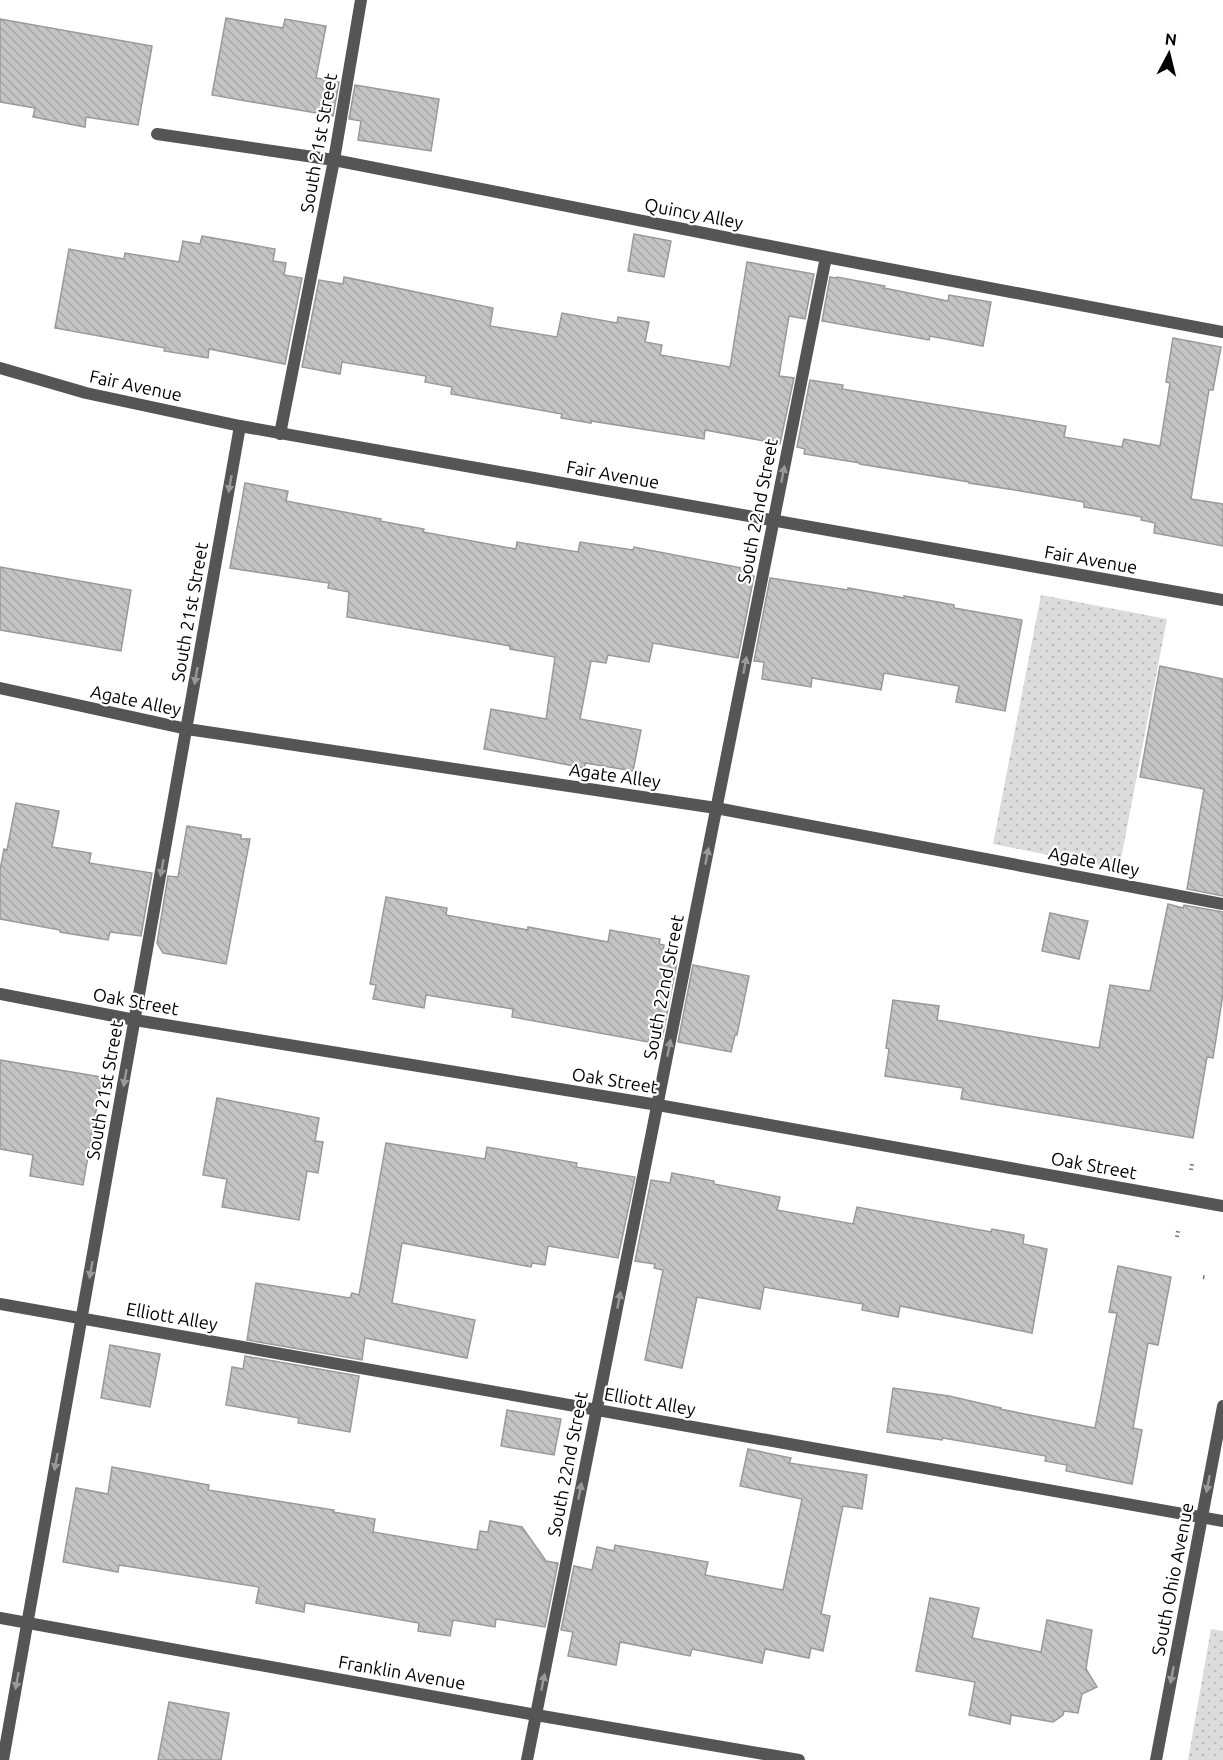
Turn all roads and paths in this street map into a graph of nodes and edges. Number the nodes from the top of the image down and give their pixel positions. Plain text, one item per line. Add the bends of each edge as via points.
1 (361, 0) edge
2 (157, 134) dead end
3 (334, 160) junction
4 (826, 257) junction
5 (1223, 332) edge
6 (0, 368) edge
7 (240, 426) junction
8 (280, 434) junction
9 (773, 521) junction
10 (1223, 600) edge
11 (0, 688) edge
12 (186, 729) junction
13 (717, 808) junction
14 (1223, 904) edge
15 (0, 994) edge
16 (135, 1020) junction
17 (658, 1105) junction
18 (1192, 1164) dead end
19 (1191, 1170) dead end
20 (1223, 1206) edge
21 (0, 1304) edge
22 (82, 1318) junction
23 (1223, 1406) edge
24 (597, 1410) junction
25 (1202, 1518) junction
26 (1223, 1521) edge
27 (0, 1618) edge
28 (28, 1623) junction
29 (536, 1715) junction
30 (3, 1760) edge
31 (527, 1760) edge
32 (799, 1760) edge
33 (1156, 1760) edge

1 - 3 street, South 21st Street
2 - 3 street, Quincy Alley
3 - 4 street, Quincy Alley
3 - 8 street, South 21st Street
4 - 5 street, Quincy Alley
9 -> 4 street, South 22nd Street
6 - 7 street, Fair Avenue via 86,393
7 - 8 street, Fair Avenue
7 -> 12 street, South 21st Street
8 - 9 street, Fair Avenue
9 - 10 street, Fair Avenue
13 -> 9 street, South 22nd Street
11 - 12 street, Agate Alley
12 - 13 street, Agate Alley
12 -> 16 street, South 21st Street
13 - 14 street, Agate Alley
17 -> 13 street, South 22nd Street
15 - 16 street, Oak Street
16 - 17 street, Oak Street
16 -> 22 street, South 21st Street
17 - 20 street, Oak Street
24 -> 17 street, South 22nd Street
18 - 19 path
21 - 22 street, Elliott Alley
22 - 24 street, Elliott Alley
22 -> 28 street, South 21st Street
23 -> 25 street, South Ohio Avenue
24 - 25 street, Elliott Alley
29 -> 24 street, South 22nd Street
25 - 26 street, Elliott Alley
25 -> 33 street, South Ohio Avenue
27 - 28 street, Franklin Avenue
28 - 29 street, Franklin Avenue
28 -> 30 street, South 21st Street
29 - 31 street, South 22nd Street
29 - 32 street, Franklin Avenue

